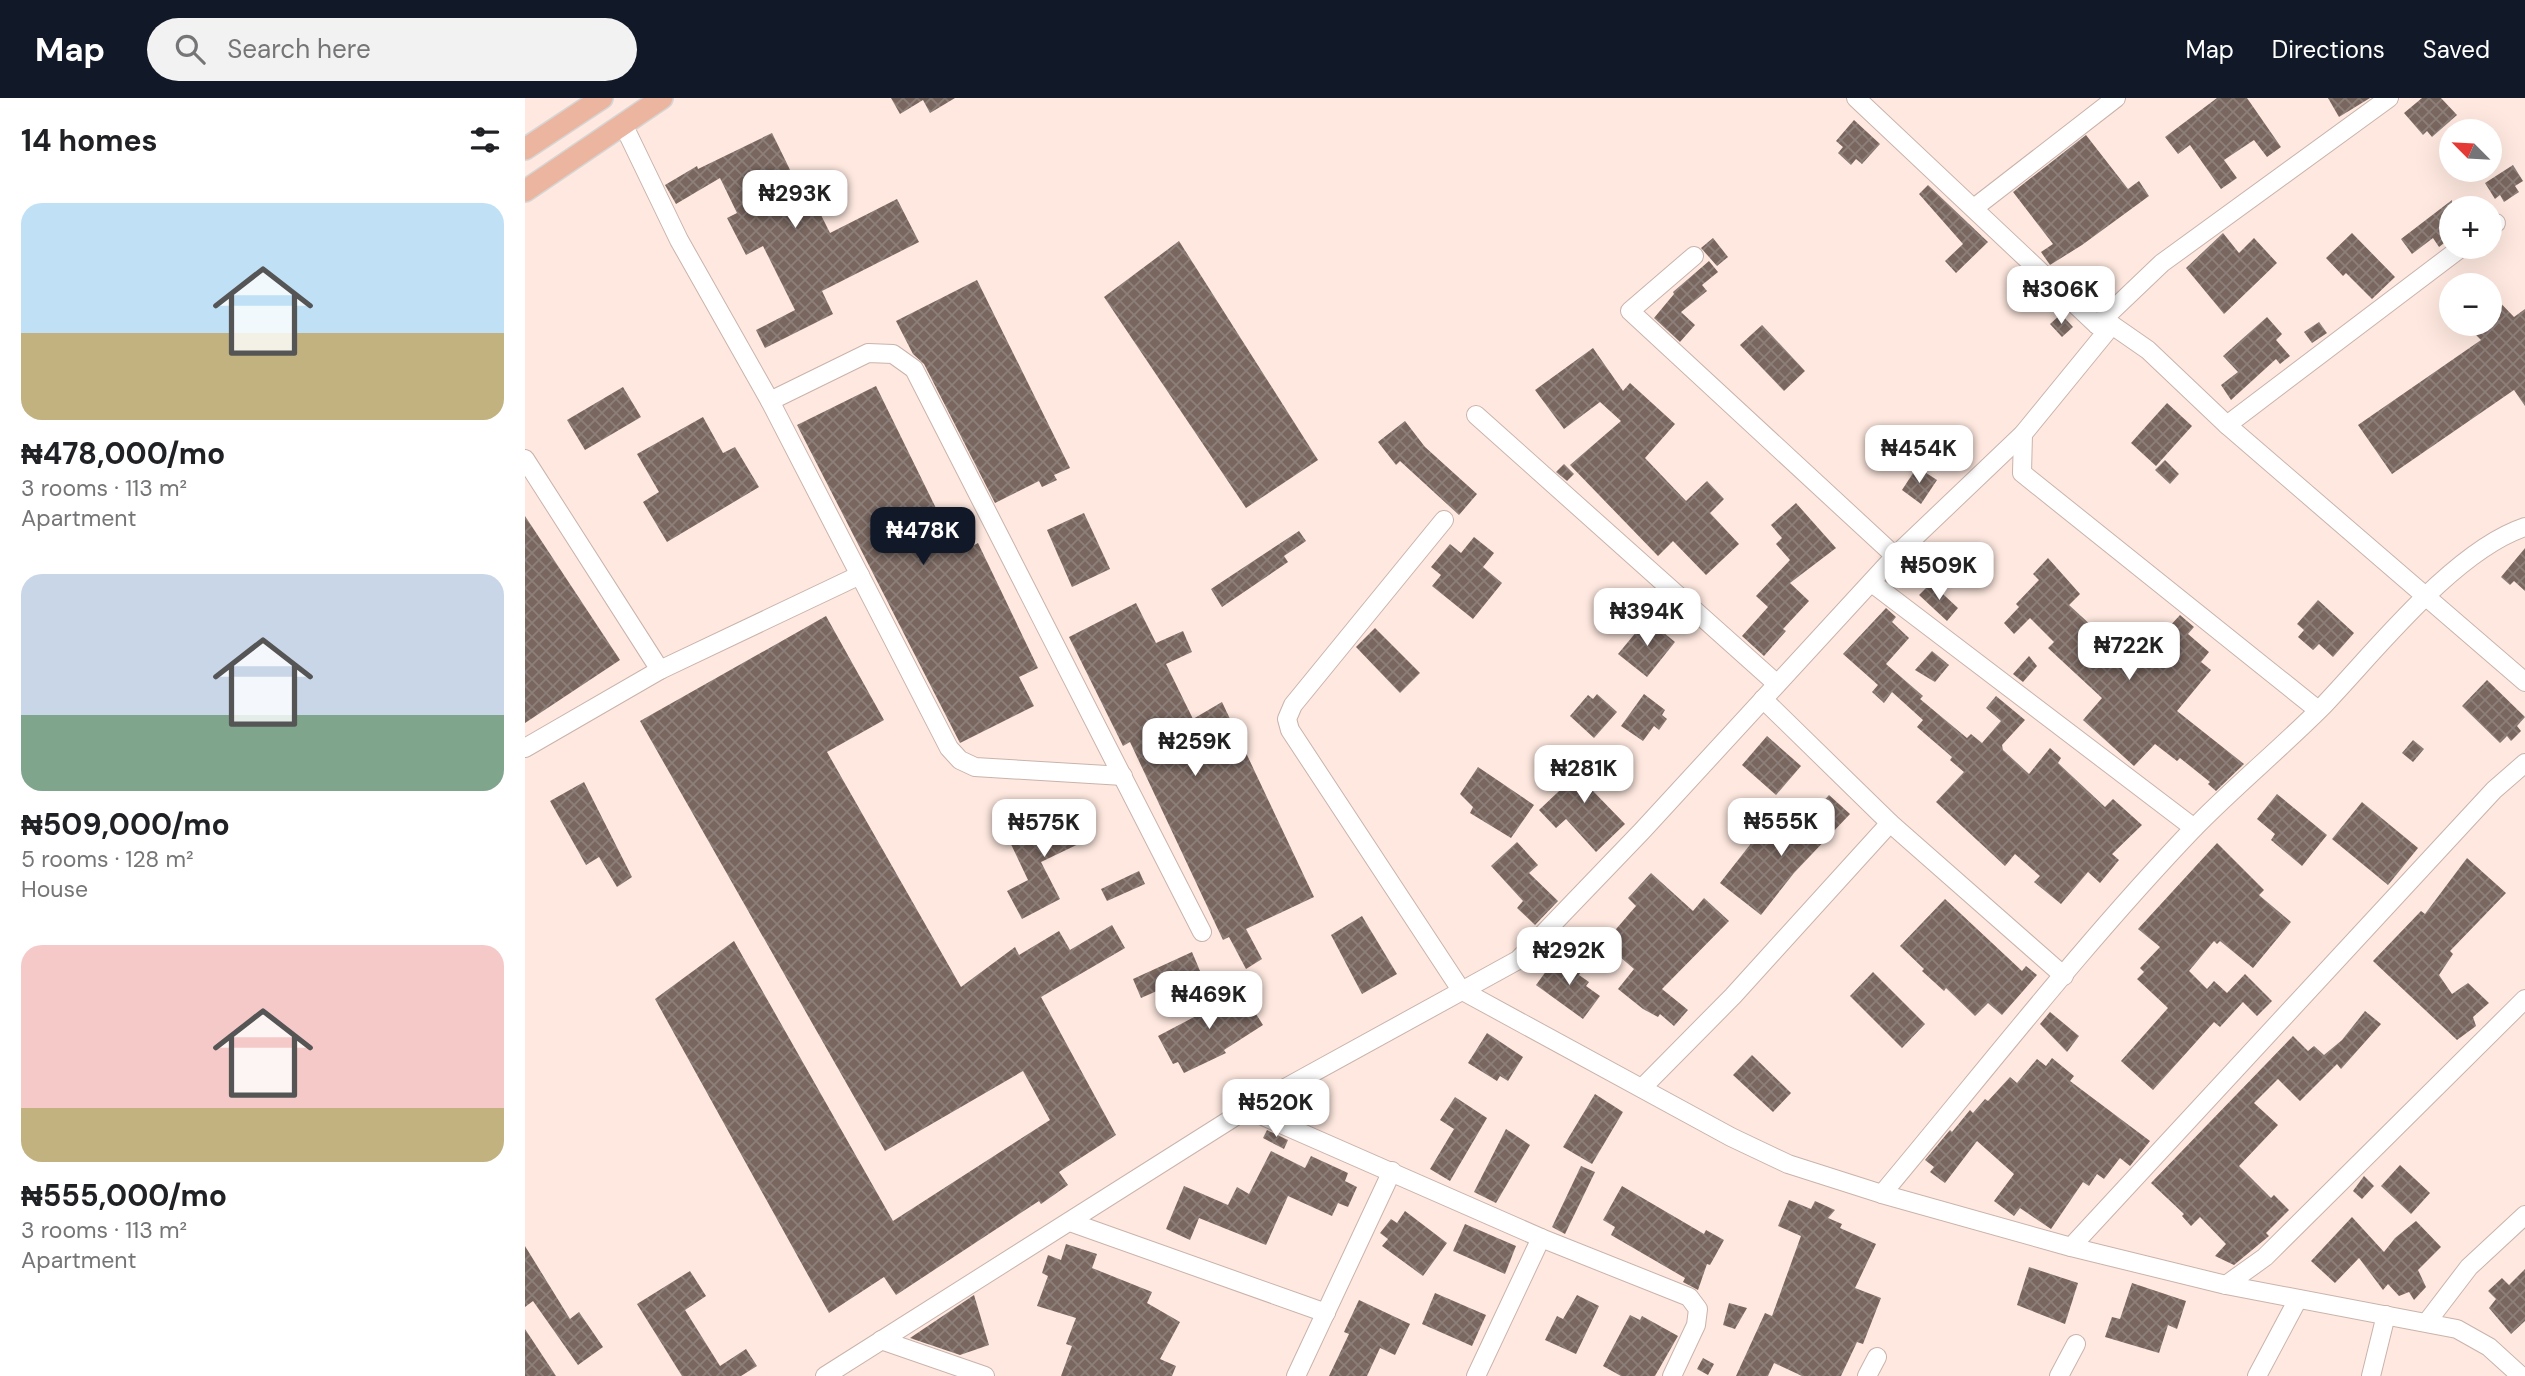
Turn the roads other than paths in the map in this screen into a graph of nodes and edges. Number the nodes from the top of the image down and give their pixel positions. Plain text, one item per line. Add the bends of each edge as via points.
1 (602, 98) edge
2 (662, 98) edge
3 (1856, 98) edge
4 (2116, 98) edge
5 (2389, 98) edge
6 (623, 124) junction
7 (525, 149) edge
8 (525, 191) edge
9 (1974, 208) junction
10 (1694, 256) dead end
11 (2446, 259) edge
12 (2105, 325) junction
13 (770, 401) junction
14 (1476, 415) dead end
15 (2227, 425) junction
16 (2023, 435) junction
17 (525, 459) edge
18 (1444, 520) dead end
19 (2525, 527) edge
20 (1895, 556) junction
21 (860, 575) junction
22 (1872, 583) junction
23 (2425, 598) junction
24 (660, 670) junction
25 (2525, 682) edge
26 (1777, 684) junction
27 (1763, 699) junction
28 (2318, 710) junction
29 (525, 748) edge
30 (2525, 763) edge
31 (1123, 776) junction
32 (1889, 823) junction
33 (2195, 828) junction
34 (1202, 932) dead end
35 (2064, 976) junction
36 (1461, 990) junction
37 (2525, 999) edge
38 (1642, 1088) junction
39 (1247, 1109) junction
40 (1392, 1171) junction
41 (1882, 1194) junction
42 (2525, 1215) edge
43 (1070, 1222) junction
44 (1541, 1238) junction
45 (2071, 1247) junction
46 (2265, 1257) junction
47 (2226, 1285) junction
48 (2264, 1292) junction
49 (2298, 1298) junction
50 (1326, 1312) junction
51 (2386, 1315) junction
52 (2427, 1322) junction
53 (881, 1340) junction
54 (2076, 1344) dead end
55 (1877, 1357) dead end
56 (825, 1376) edge
57 (985, 1376) edge
58 (1296, 1376) edge
59 (1476, 1376) edge
60 (1672, 1376) edge
61 (1867, 1376) edge
62 (2059, 1376) edge
63 (2257, 1376) edge
64 (2371, 1376) edge
65 (2521, 1376) edge

1 - 7 main road
2 - 6 main road
3 - 9 street
4 - 9 street
5 - 12 street via 2161,263
6 - 8 main road
6 - 13 street via 678,240
9 - 12 street
10 - 20 street via 1630,311
11 - 15 street
12 - 15 street via 2148,351
12 - 16 street
13 - 21 street
13 - 31 street via 868,353 893,354 914,369
14 - 26 street
15 - 23 street
16 - 20 street
16 - 28 street via 2022,473
17 - 24 street
18 - 36 street via 1293,705 1287,719 1332,796
19 - 23 street via 2483,547
20 - 22 street
21 - 24 street
21 - 31 street via 949,748 960,760 975,767
22 - 26 street
22 - 33 street
23 - 25 street
23 - 28 street
24 - 29 street
26 - 27 street
27 - 32 street
27 - 36 street via 1518,960
28 - 33 street
30 - 45 street via 2494,790
31 - 34 street
32 - 35 street
32 - 38 street via 1733,996
33 - 35 street
35 - 41 street
36 - 38 street
36 - 39 street
37 - 46 street
38 - 41 street via 1788,1164
39 - 40 street
39 - 43 street
40 - 44 street
40 - 50 street
41 - 45 street
42 - 52 street via 2469,1267
43 - 50 street
43 - 53 street
44 - 59 street
44 - 60 street via 1689,1297 1697,1309 1696,1325
45 - 47 street
46 - 47 street
46 - 48 street
47 - 48 street
48 - 49 street
49 - 51 street
49 - 63 street
50 - 58 street
51 - 52 street
51 - 64 street
52 - 65 street via 2457,1329 2489,1347
53 - 56 street
53 - 57 street
54 - 62 street
55 - 61 street

